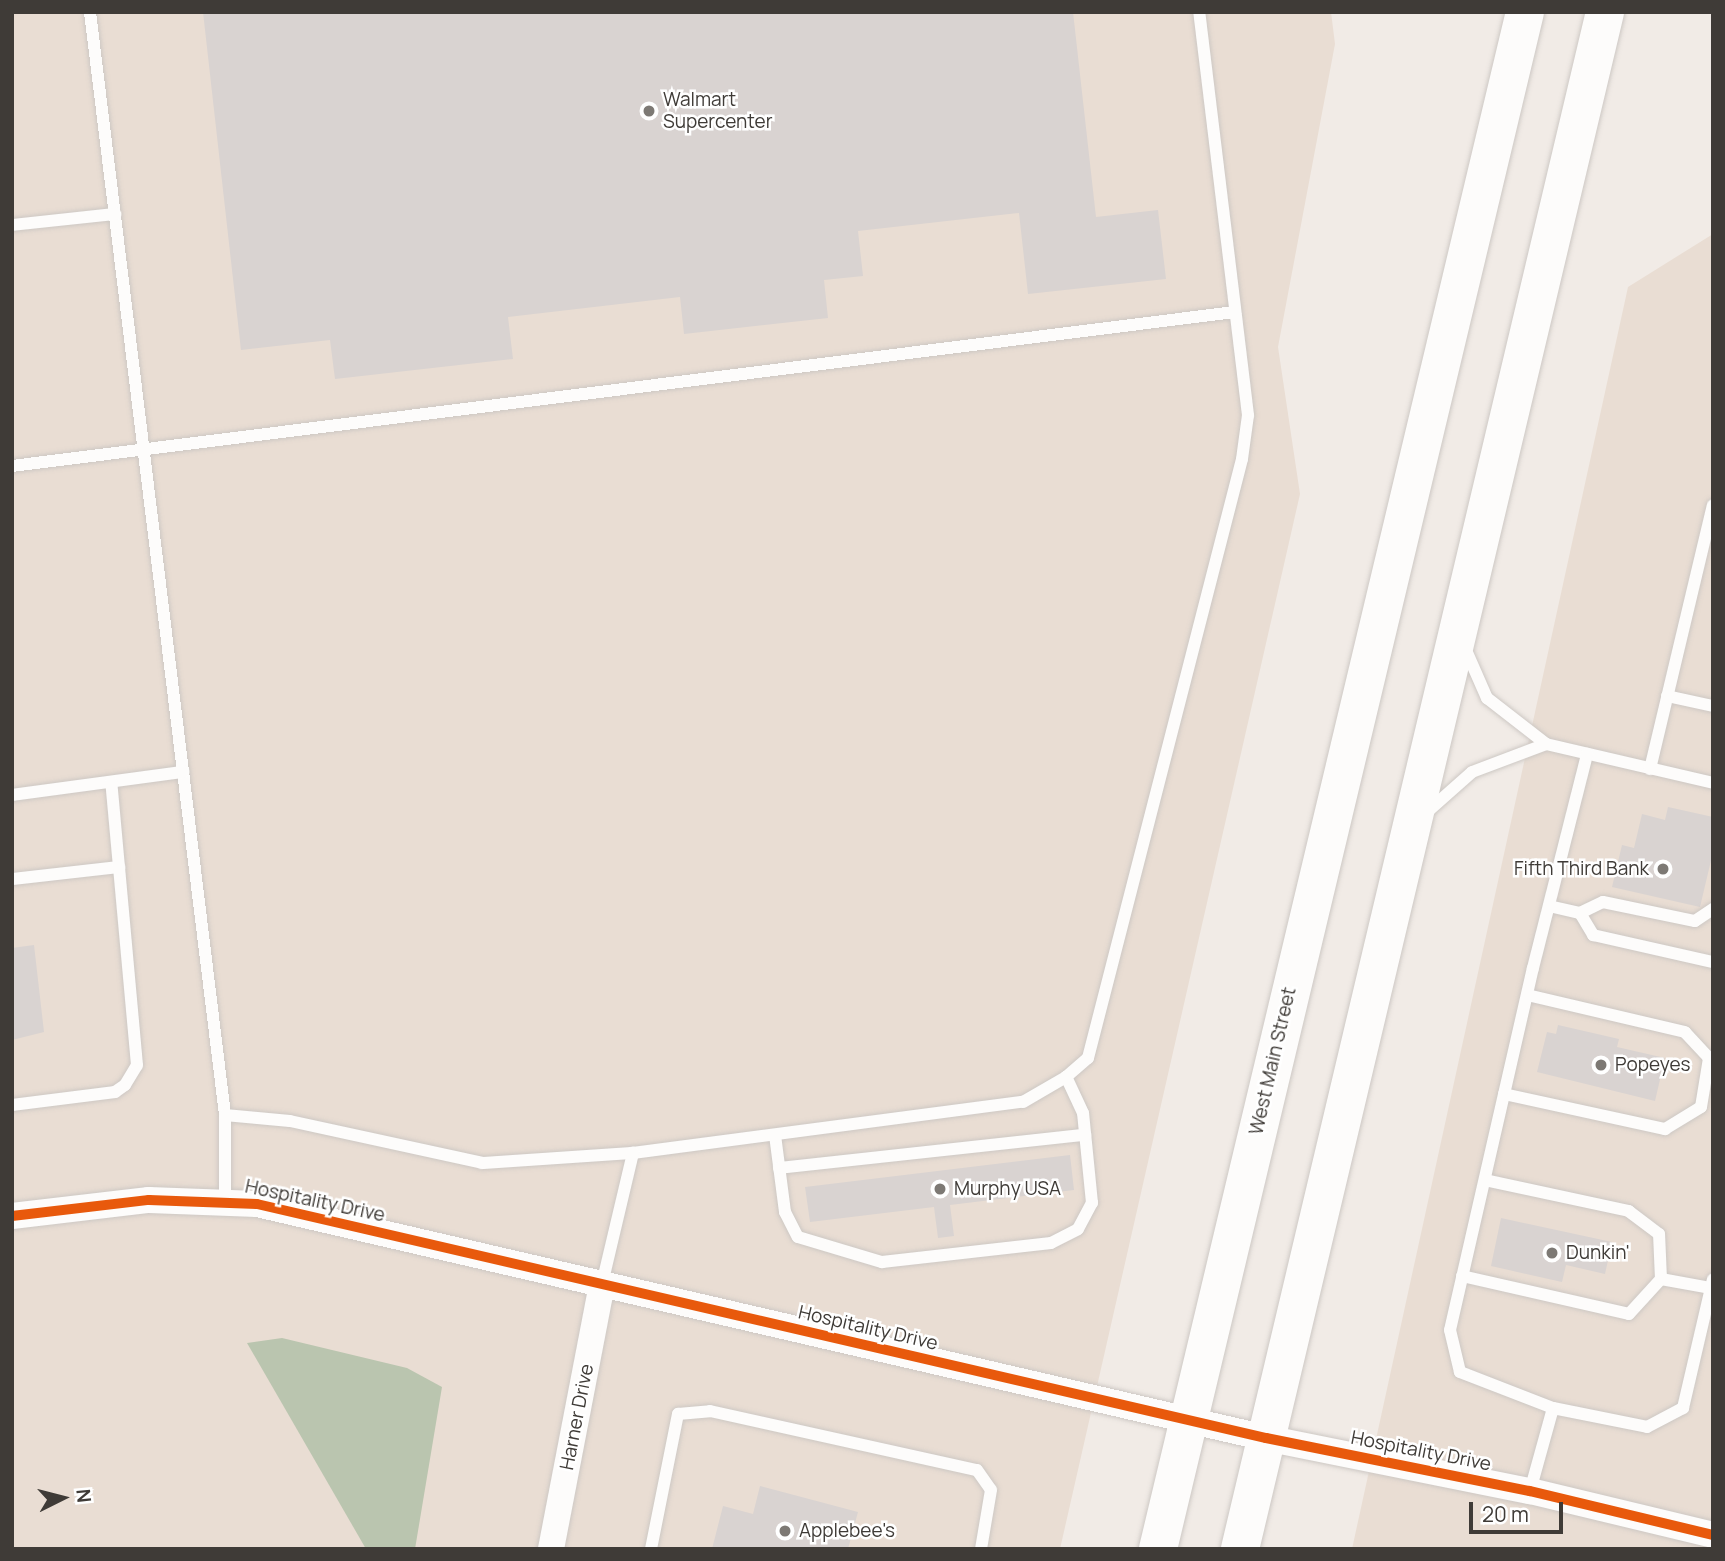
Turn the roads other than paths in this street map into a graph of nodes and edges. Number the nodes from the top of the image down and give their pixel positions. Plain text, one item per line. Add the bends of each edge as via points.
1 (90, 12) edge
2 (1199, 12) edge
3 (1525, 12) edge
4 (1605, 12) edge
5 (115, 214) junction
6 (12, 225) edge
7 (1236, 312) junction
8 (143, 447) junction
9 (12, 466) edge
10 (1713, 505) edge
11 (1459, 635) junction
12 (1667, 696) junction
13 (1713, 706) edge
14 (1546, 744) junction
15 (1587, 754) junction
16 (1650, 769) junction
17 (183, 772) junction
18 (111, 782) junction
19 (1713, 783) edge
20 (12, 795) edge
21 (1414, 824) junction
22 (119, 867) junction
23 (12, 879) edge
24 (1549, 906) junction
25 (1713, 909) edge
26 (1580, 914) junction
27 (1713, 962) edge
28 (1527, 996) junction
29 (1066, 1077) junction
30 (1709, 1087) edge
31 (1504, 1094) junction
32 (12, 1105) edge
33 (225, 1115) junction
34 (775, 1135) junction
35 (1085, 1135) junction
36 (633, 1153) junction
37 (779, 1168) junction
38 (1485, 1180) junction
39 (225, 1202) junction
40 (12, 1216) edge
41 (1462, 1276) junction
42 (1661, 1279) junction
43 (602, 1284) junction
44 (1712, 1284) edge
45 (1553, 1408) junction
46 (1188, 1419) junction
47 (1266, 1438) junction
48 (1530, 1491) junction
49 (1707, 1539) edge
50 (551, 1549) edge
51 (650, 1549) edge
52 (981, 1549) edge
53 (1158, 1549) edge
54 (1240, 1549) edge

1 - 5 lane
2 - 7 lane
3 - 46 main road, West Main Street
4 - 11 main road
5 - 6 lane
5 - 8 lane
7 - 8 lane
7 - 29 lane via 1248,415 1242,459 1088,1058
8 - 9 lane
8 - 17 lane
10 - 12 lane
11 - 14 lane via 1487,698
11 - 21 main road
12 - 13 lane
12 - 16 lane
14 - 15 lane
14 - 21 lane via 1472,772
15 - 16 lane
15 - 24 lane
16 - 19 lane
17 - 18 lane
17 - 33 lane
18 - 20 lane
18 - 22 lane
21 - 47 main road
22 - 23 lane
22 - 32 lane via 137,1065 115,1092
24 - 26 lane
24 - 28 lane
25 - 26 lane via 1695,921 1603,902
26 - 27 lane via 1593,935
28 - 30 lane via 1685,1032 1709,1058
28 - 31 lane
29 - 34 lane via 1023,1102
29 - 35 lane via 1083,1113
30 - 31 lane via 1701,1107 1665,1129
31 - 38 lane
33 - 36 lane via 290,1121 482,1163
33 - 39 lane
34 - 36 lane
34 - 37 lane
35 - 37 lane
35 - 37 lane via 1092,1203 1078,1229 1051,1242 882,1262 798,1237 785,1212
36 - 43 lane
38 - 41 lane
38 - 42 lane via 1629,1211 1659,1234
39 - 40 street, Hospitality Drive via 149,1200
39 - 43 street, Hospitality Drive via 257,1204
41 - 42 lane via 1629,1314
41 - 45 lane via 1450,1331 1460,1372
42 - 44 lane
43 - 46 street, Hospitality Drive
43 - 50 street, Harner Drive
44 - 45 lane via 1683,1408 1647,1427
45 - 48 lane
46 - 47 street, Hospitality Drive
46 - 53 main road, West Main Street
47 - 48 street, Hospitality Drive
47 - 54 main road
48 - 49 street, Hospitality Drive
51 - 52 lane via 678,1414 710,1412 977,1470 991,1490

